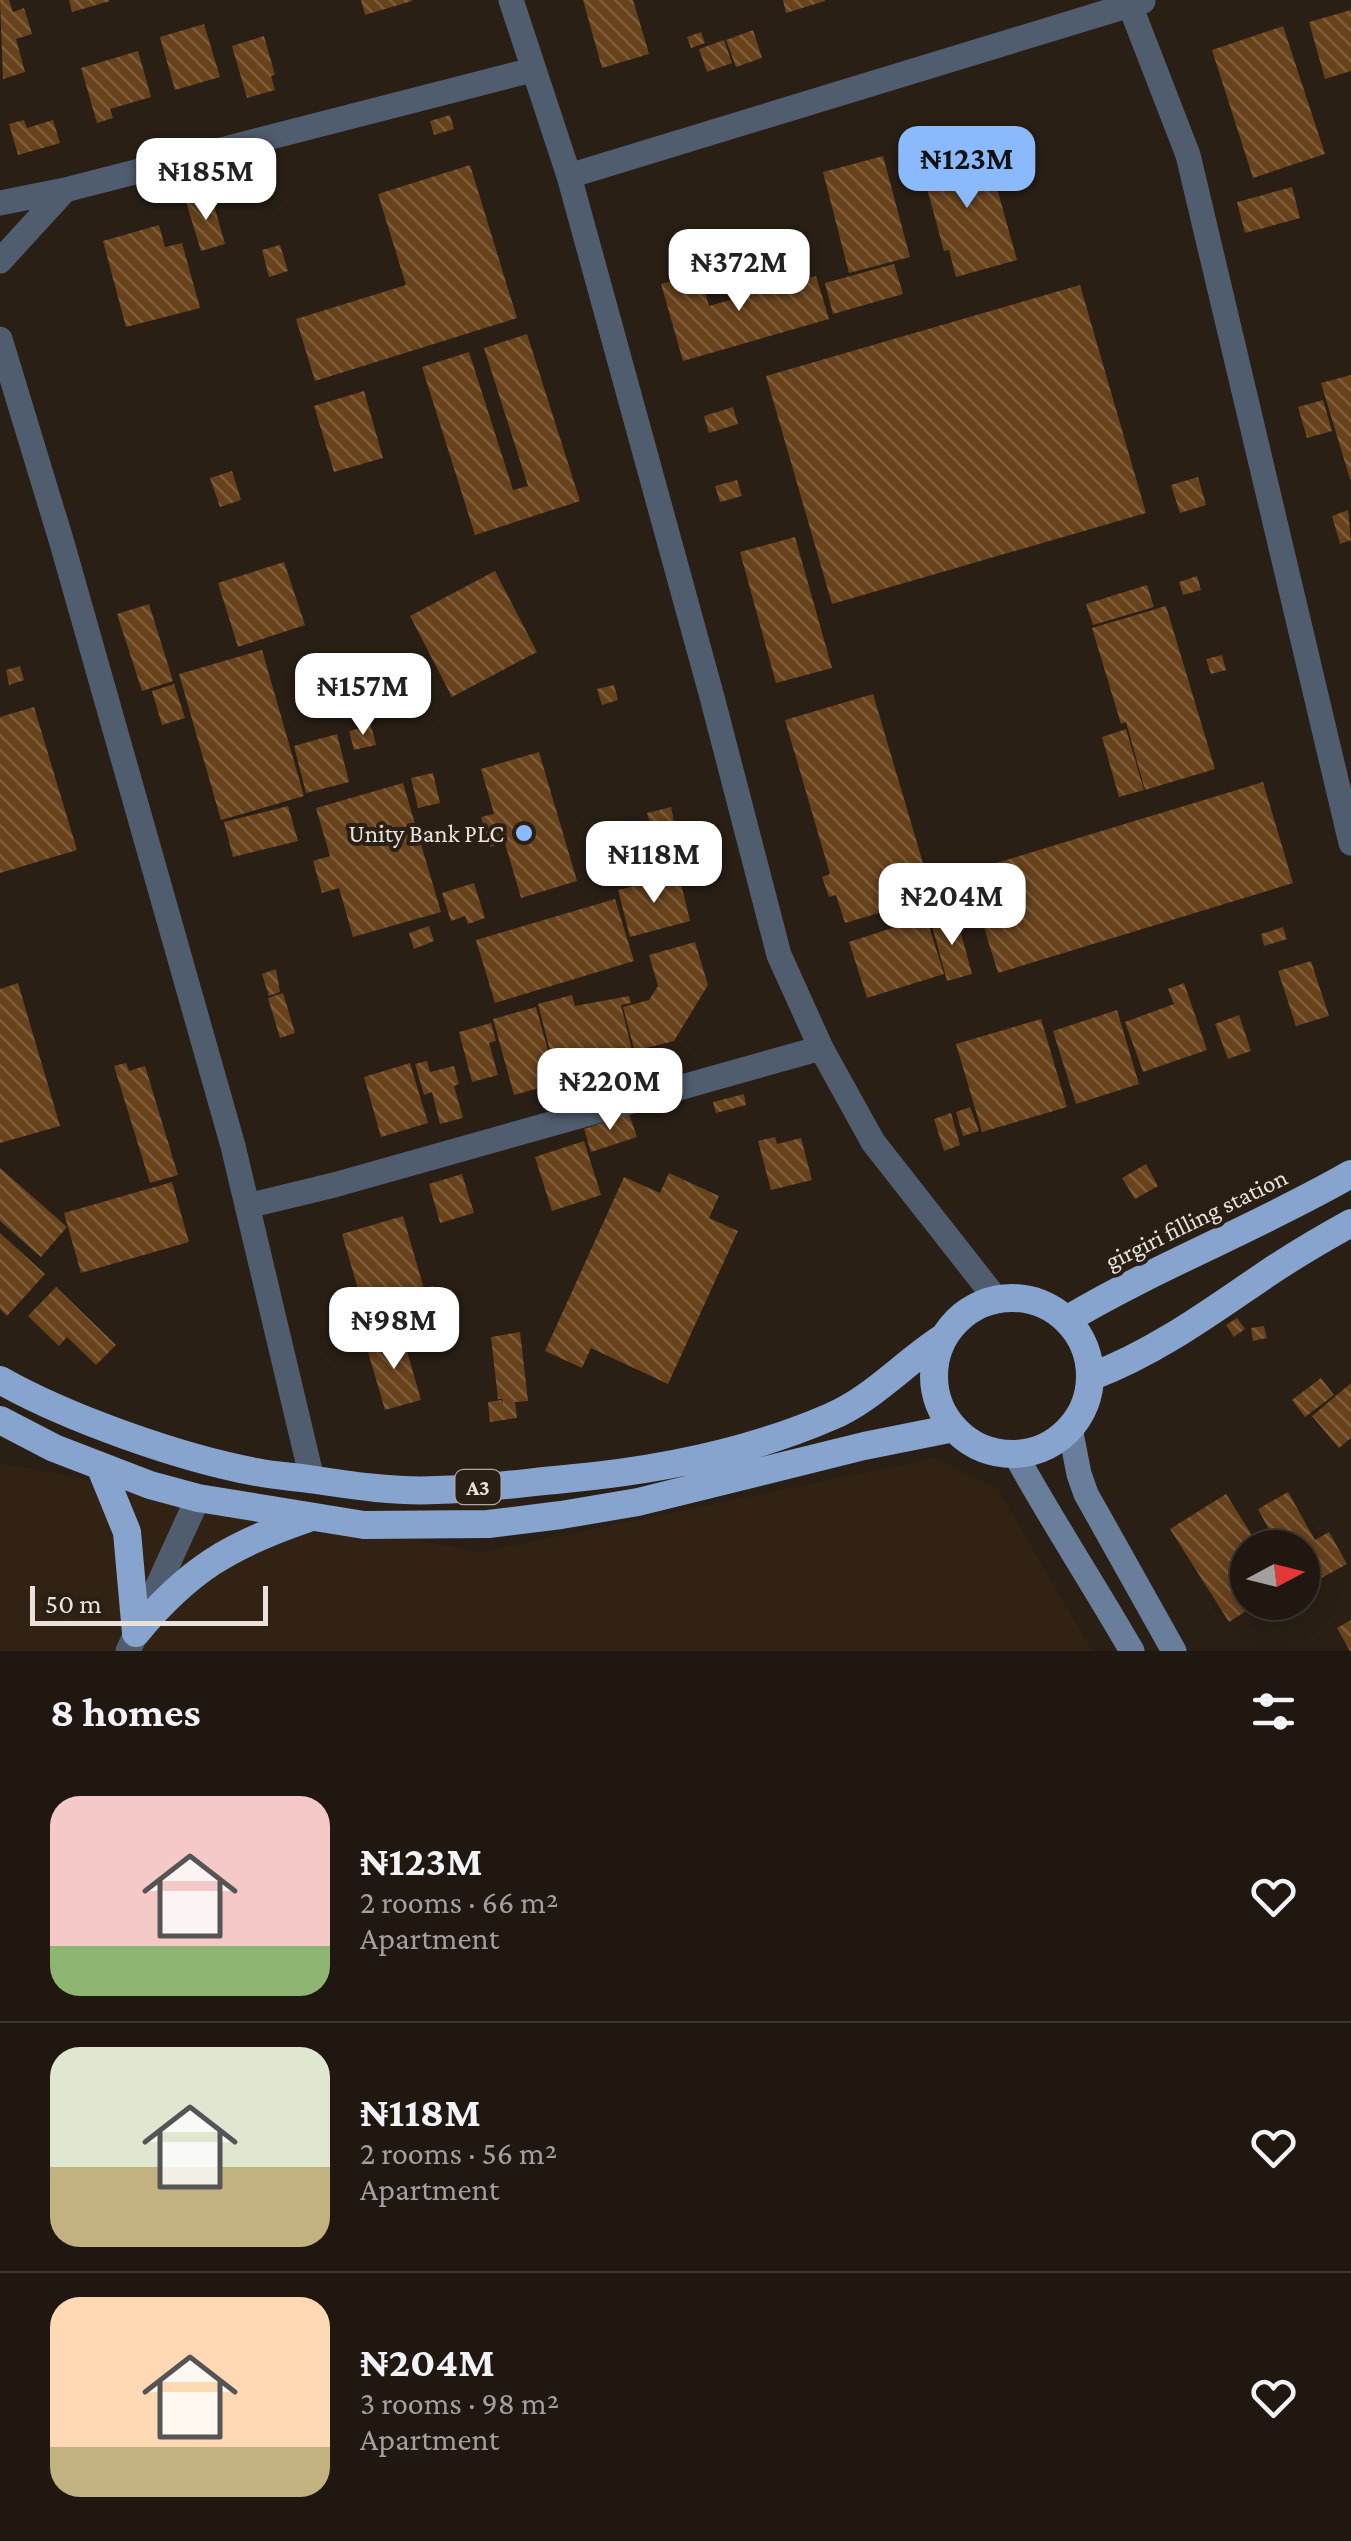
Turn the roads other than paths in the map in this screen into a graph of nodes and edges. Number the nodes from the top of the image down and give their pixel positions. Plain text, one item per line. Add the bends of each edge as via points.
1 (511, 0) edge
2 (1134, 2) edge
3 (532, 70) junction
4 (568, 176) junction
5 (65, 190) junction
6 (0, 203) edge
7 (0, 261) edge
8 (0, 339) edge
9 (1351, 843) edge
10 (821, 1048) junction
11 (1351, 1174) edge
12 (248, 1206) junction
13 (1351, 1222) edge
14 (997, 1300) junction
15 (1068, 1319) junction
16 (941, 1340) junction
17 (1092, 1376) junction
18 (0, 1380) edge
19 (0, 1420) edge
20 (954, 1428) junction
21 (1070, 1428) junction
22 (1014, 1454) junction
23 (100, 1466) junction
24 (312, 1479) junction
25 (198, 1498) junction
26 (312, 1516) junction
27 (132, 1642) edge
28 (1132, 1651) edge
29 (1174, 1651) edge

1 - 3 street
2 - 4 street
2 - 9 street via 1188,155
3 - 4 street
3 - 5 street
4 - 10 street via 779,955
5 - 6 street
5 - 7 street
8 - 12 street
10 - 12 street
10 - 14 street via 873,1142
11 - 15 highway, girgiri filling station
12 - 24 street
13 - 17 highway via 1133,1361
14 - 15 highway via 1041,1303
14 - 16 highway, A3 via 974,1307
15 - 17 highway via 1086,1345
16 - 20 highway via 934,1386
16 - 24 highway, A3 via 832,1417 698,1458 606,1475 435,1490
17 - 21 highway via 1087,1403
18 - 24 highway, A3 via 161,1446 256,1472
19 - 23 highway, A3
20 - 22 highway via 974,1444
20 - 26 highway, A3 via 561,1516 440,1526
21 - 22 highway via 1045,1447
21 - 29 main road via 1086,1494
22 - 28 main road
23 - 25 highway, A3
23 - 27 highway via 127,1532
25 - 26 highway, A3
25 - 27 street
26 - 27 highway via 250,1538 212,1561 166,1597

